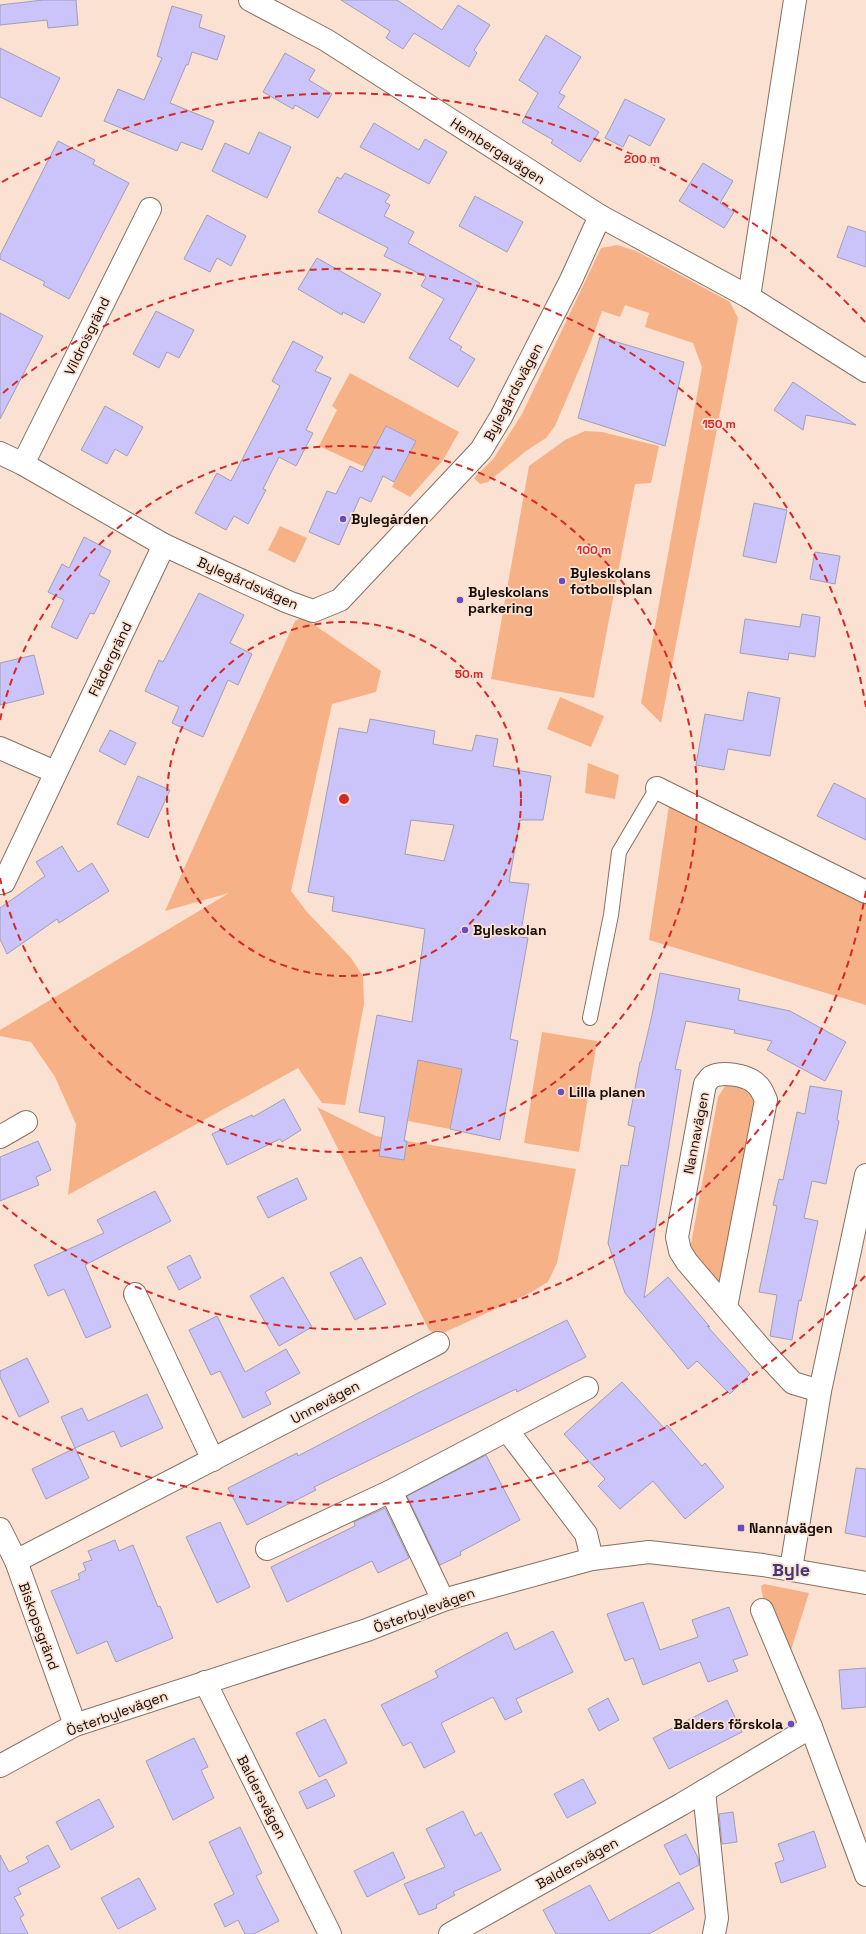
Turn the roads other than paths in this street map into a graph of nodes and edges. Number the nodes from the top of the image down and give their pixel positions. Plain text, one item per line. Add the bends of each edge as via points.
1 (250, 0) edge
2 (795, 0) edge
3 (150, 208) dead end
4 (600, 216) junction
5 (749, 297) junction
6 (866, 371) edge
7 (0, 453) edge
8 (24, 464) junction
9 (164, 545) junction
10 (0, 748) edge
11 (55, 772) junction
12 (657, 788) joint
13 (0, 883) edge
14 (866, 892) edge
15 (590, 1018) dead end
16 (26, 1122) dead end
17 (0, 1137) edge
18 (866, 1174) edge
19 (135, 1294) dead end
20 (726, 1307) junction
21 (438, 1343) dead end
22 (587, 1388) dead end
23 (820, 1391) junction
24 (507, 1430) junction
25 (212, 1460) junction
26 (391, 1491) junction
27 (0, 1529) edge
28 (267, 1549) dead end
29 (592, 1559) junction
30 (16, 1561) junction
31 (791, 1569) junction
32 (866, 1583) edge
33 (443, 1600) junction
34 (762, 1610) dead end
35 (205, 1682) junction
36 (75, 1725) junction
37 (811, 1727) junction
38 (0, 1766) edge
39 (704, 1791) junction
40 (866, 1875) edge
41 (330, 1934) edge
42 (450, 1934) edge
43 (714, 1934) edge

1 - 4 street, Hembergavägen via 326,40
2 - 5 street
3 - 8 street, Vildrosgränd
4 - 5 street, Hembergavägen
4 - 9 street, Bylegårdsvägen via 571,280 481,450 340,600 313,611
5 - 6 street, Hembergavägen
7 - 8 street, Bylegårdsvägen
8 - 9 street, Bylegårdsvägen
9 - 11 street, Flädergränd
10 - 11 street
11 - 13 street, Flädergränd via 4,882
12 - 14 street
12 - 15 lane via 619,852 611,915
16 - 17 street
18 - 23 street
19 - 25 street
20 - 20 street, Nannavägen via 686,1262 677,1237 705,1084 718,1075 740,1075 754,1081 766,1100
20 - 23 street, Nannavägen via 793,1383
21 - 25 street, Unnevägen
22 - 24 street
23 - 31 street
24 - 26 street
24 - 29 street via 586,1534
25 - 30 street, Unnevägen
26 - 28 street
26 - 33 street
27 - 30 street, Biskopsgränd
29 - 31 street, Österbylevägen via 649,1552
29 - 33 street, Österbylevägen
30 - 36 street, Biskopsgränd
31 - 32 street, Österbylevägen
33 - 35 street, Österbylevägen via 367,1630
34 - 37 street
35 - 36 street, Österbylevägen
35 - 41 street, Baldersvägen
36 - 38 street, Österbylevägen
37 - 39 street, Baldersvägen
37 - 40 street
39 - 42 street, Baldersvägen
39 - 43 street via 717,1918

